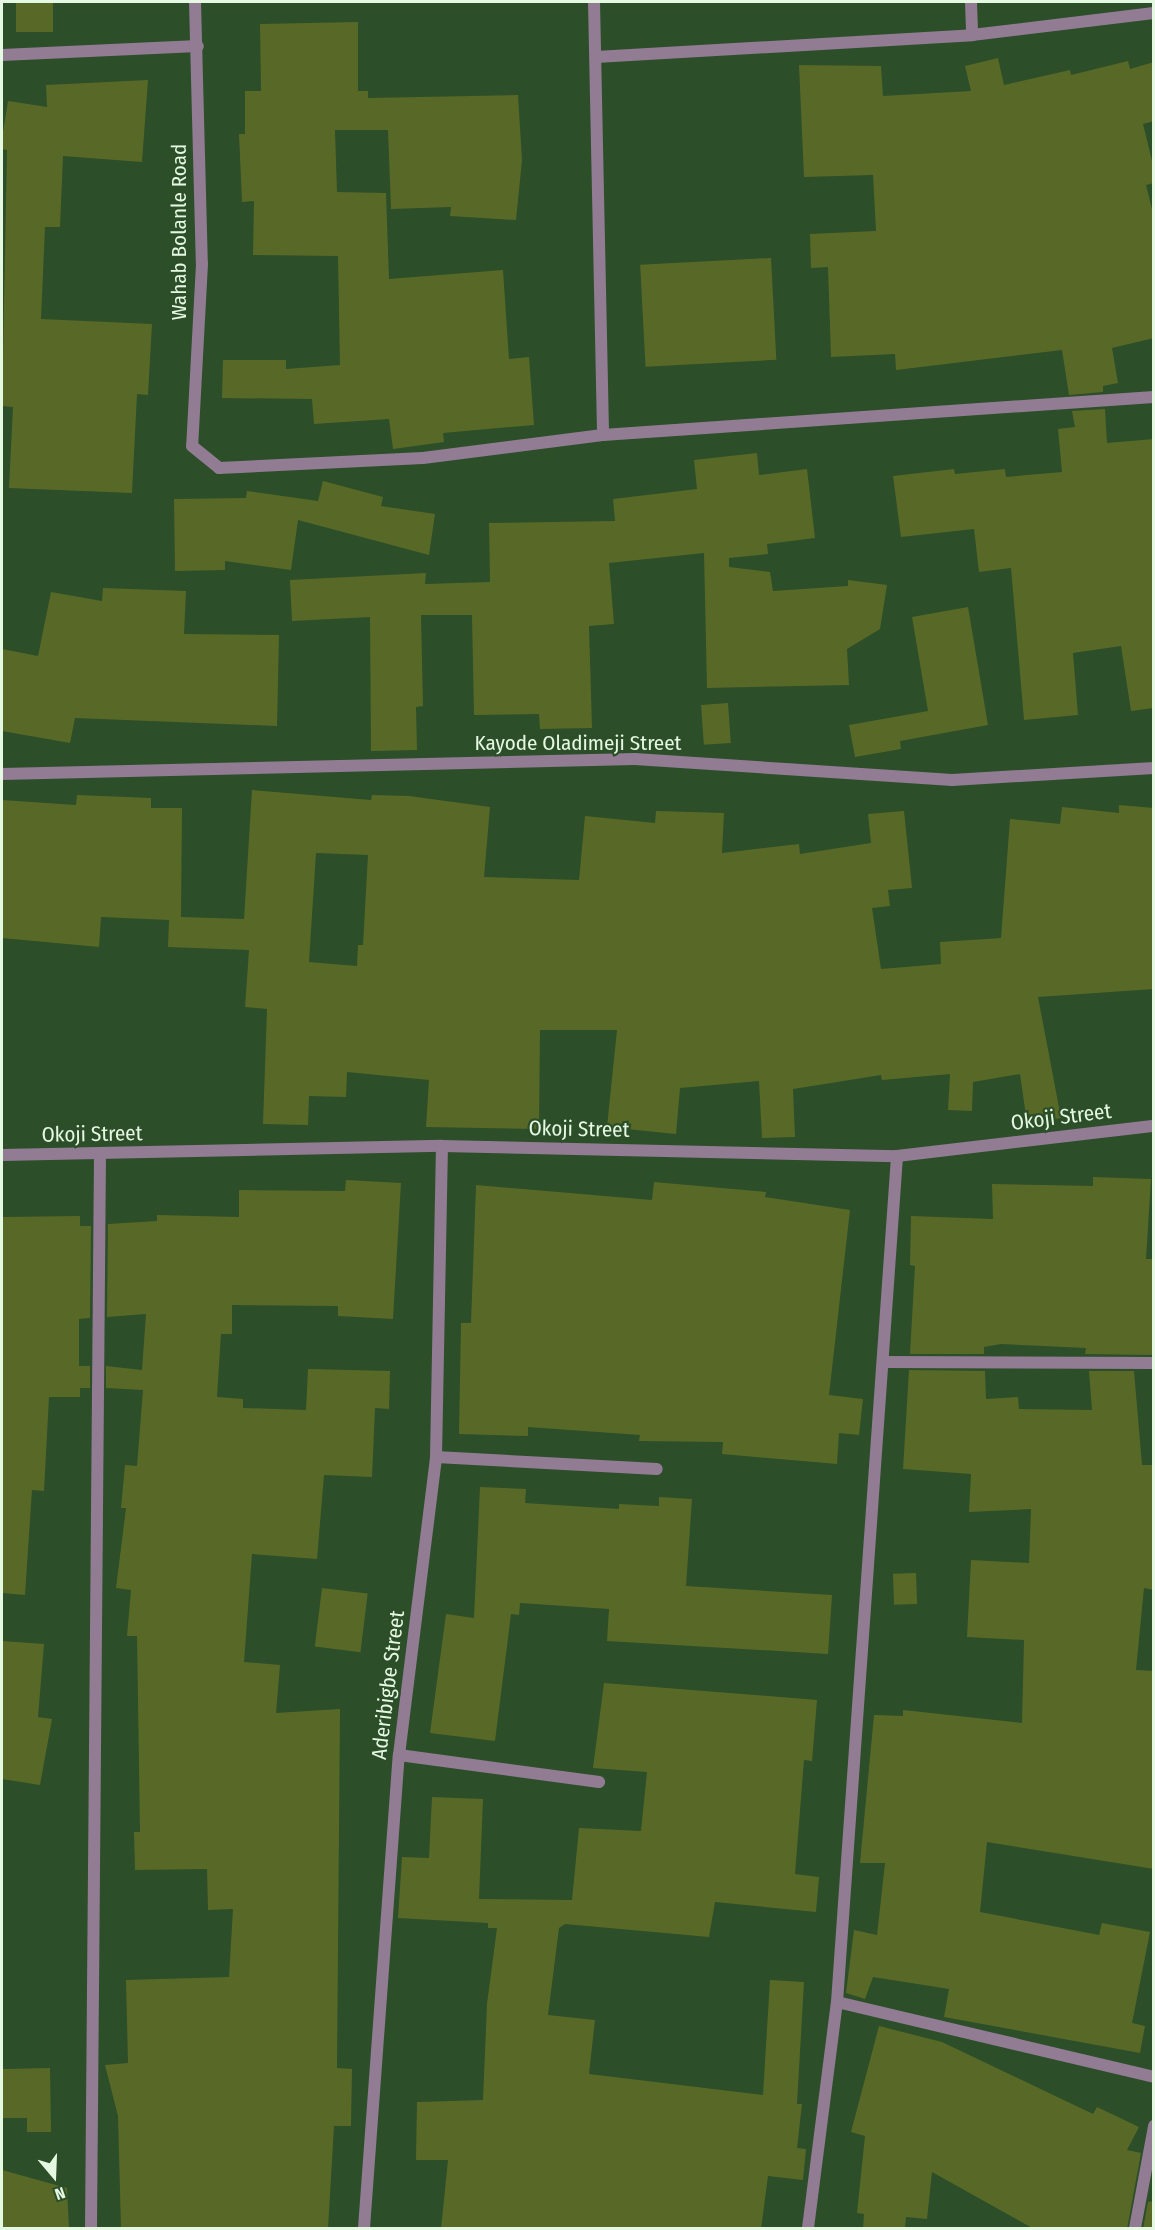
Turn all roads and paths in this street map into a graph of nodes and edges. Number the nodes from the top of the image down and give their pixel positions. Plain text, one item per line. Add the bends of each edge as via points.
1 (195, 2) edge
2 (594, 2) edge
3 (971, 2) edge
4 (1154, 13) edge
5 (972, 35) junction
6 (198, 46) junction
7 (2, 55) edge
8 (597, 57) junction
9 (1154, 397) edge
10 (603, 435) junction
11 (1154, 768) edge
12 (2, 774) edge
13 (1154, 1126) edge
14 (442, 1146) junction
15 (100, 1153) junction
16 (2, 1155) edge
17 (897, 1156) junction
18 (884, 1362) junction
19 (1154, 1363) edge
20 (436, 1457) junction
21 (657, 1469) dead end
22 (399, 1755) junction
23 (599, 1782) dead end
24 (837, 2002) junction
25 (1154, 2077) edge
26 (1154, 2126) edge
27 (91, 2229) edge
28 (364, 2229) edge
29 (808, 2229) edge
30 (1135, 2229) edge

1 - 6 street, Wahab Bolanle Road
2 - 8 street
3 - 5 street
4 - 5 street
5 - 8 street
6 - 7 street
6 - 10 street, Wahab Bolanle Road via 202,264 192,446 201,459 219,468 423,458
8 - 10 street
9 - 10 street
11 - 12 street, Kayode Oladimeji Street via 952,780 635,759
13 - 17 street, Okoji Street
14 - 15 street, Okoji Street
14 - 17 street, Okoji Street
14 - 20 street, Aderibigbe Street
15 - 16 street, Okoji Street
15 - 27 street
17 - 18 street
18 - 19 street
18 - 24 street
20 - 21 street
20 - 22 street, Aderibigbe Street
22 - 23 street
22 - 28 street, Aderibigbe Street
24 - 25 street
24 - 29 street
26 - 30 street

